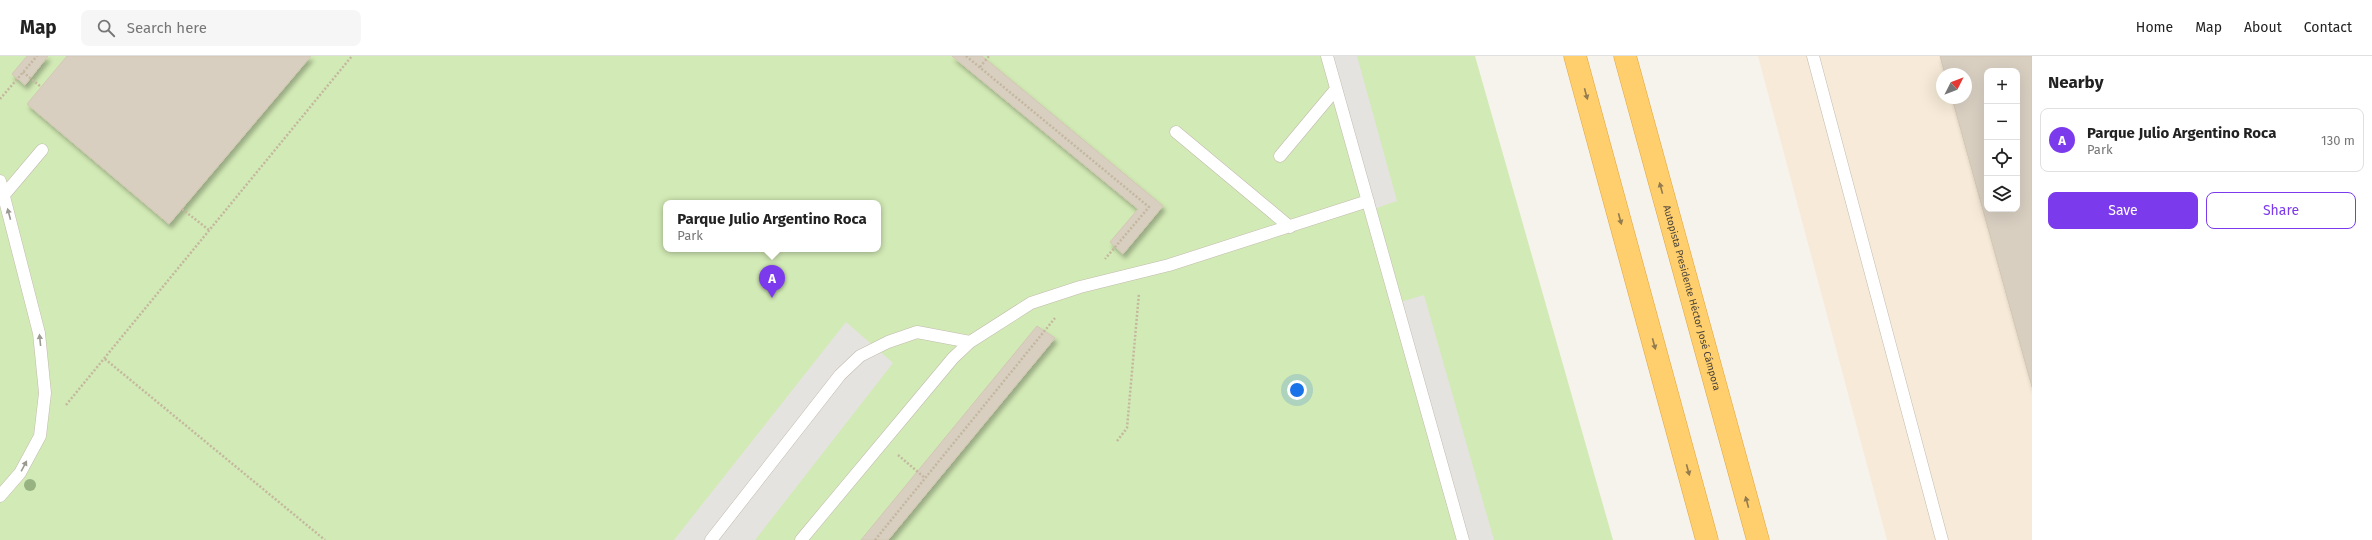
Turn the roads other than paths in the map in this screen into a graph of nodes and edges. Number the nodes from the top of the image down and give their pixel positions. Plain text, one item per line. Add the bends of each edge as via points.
1 (1327, 56) edge
2 (1576, 56) edge
3 (1625, 56) edge
4 (1813, 56) edge
5 (1336, 89) junction
6 (1176, 132) dead end
7 (42, 150) dead end
8 (1280, 156) dead end
9 (0, 181) edge
10 (4, 195) junction
11 (1368, 201) junction
12 (1290, 227) junction
13 (970, 342) junction
14 (0, 496) edge
15 (711, 540) edge
16 (801, 540) edge
17 (1463, 540) edge
18 (1707, 540) edge
19 (1758, 540) edge
20 (1942, 540) edge

1 - 5 lane
2 -> 18 highway
19 -> 3 highway, Autopista Presidente Héctor José Cámpora
4 - 20 lane
5 - 8 lane
5 - 11 lane
6 - 12 lane
7 - 10 lane
9 - 10 lane
14 -> 10 lane via 20,473 40,436 45,393 39,333
11 - 12 lane
11 - 17 lane
12 - 13 lane via 1031,303
13 - 15 lane via 917,332 888,342 860,356 840,375
13 - 16 lane

